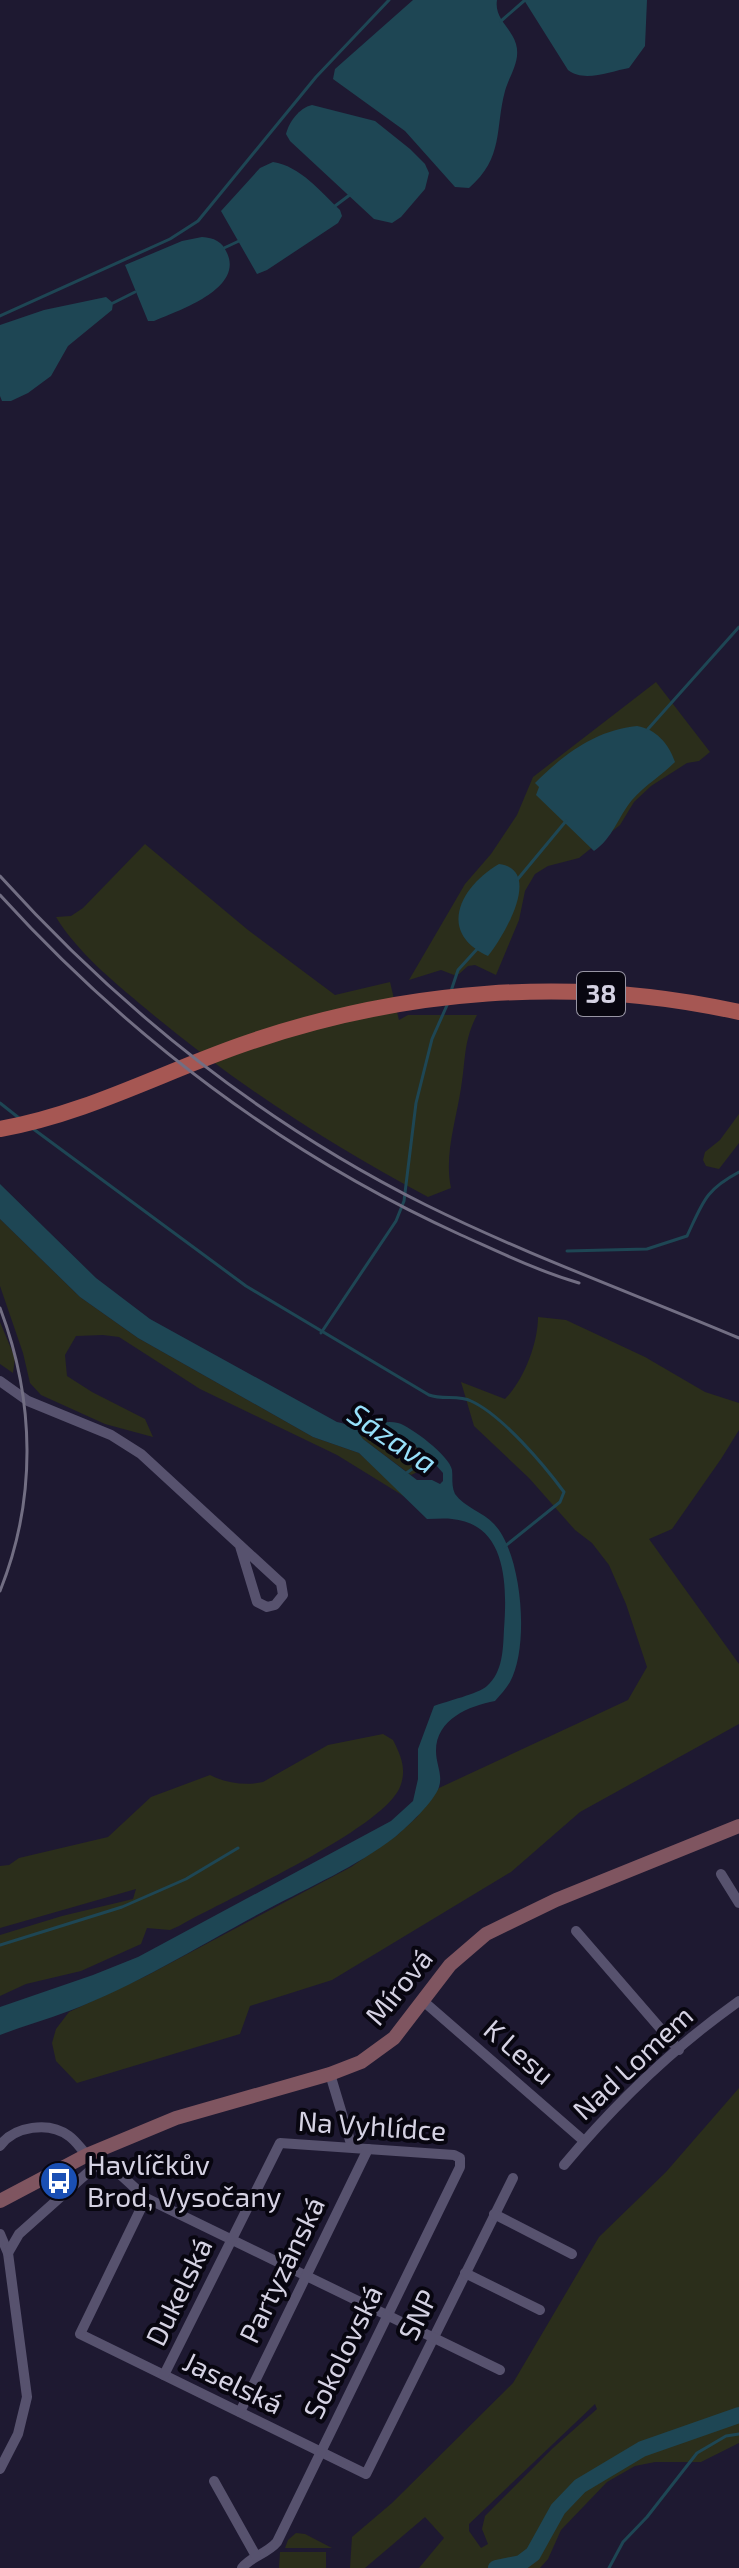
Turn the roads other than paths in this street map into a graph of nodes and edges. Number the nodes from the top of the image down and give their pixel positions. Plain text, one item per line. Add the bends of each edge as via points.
1 (739, 1012) edge
2 (0, 1129) edge
3 (3, 1384) edge
4 (240, 1546) junction
5 (739, 1826) edge
6 (721, 1874) dead end
7 (739, 1903) edge
8 (576, 1931) dead end
9 (422, 2000) junction
10 (739, 2001) edge
11 (679, 2050) junction
12 (330, 2074) junction
13 (584, 2141) junction
14 (280, 2143) joint
15 (0, 2146) edge
16 (352, 2147) junction
17 (368, 2149) junction
18 (87, 2155) junction
19 (460, 2159) joint
20 (564, 2165) dead end
21 (513, 2178) dead end
22 (146, 2198) junction
23 (0, 2201) edge
24 (494, 2214) junction
25 (0, 2234) edge
26 (231, 2240) junction
27 (8, 2253) junction
28 (572, 2254) dead end
29 (465, 2273) junction
30 (305, 2277) junction
31 (540, 2310) dead end
32 (386, 2317) junction
33 (434, 2339) junction
34 (500, 2370) dead end
35 (164, 2375) junction
36 (240, 2412) junction
37 (321, 2452) junction
38 (0, 2469) edge
39 (366, 2474) joint
40 (214, 2481) dead end
41 (255, 2556) junction
42 (242, 2568) edge

1 - 2 main road, 38 via 580,993 436,997 318,1020 63,1114
3 - 4 street via 141,1454
4 - 4 street via 281,1583 283,1595 275,1605 257,1602
5 - 9 street, Mírová via 496,1928 460,1954
6 - 7 street
8 - 11 street
9 - 12 street, Mírová via 383,2048
9 - 13 street, K Lesu
10 - 11 street, Nad Lomem
11 - 13 street, Nad Lomem
12 - 16 street
12 - 18 street, Mírová via 176,2118
13 - 20 street, Nad Lomem
14 - 16 street, Na Vyhlídce
14 - 26 street, Dukelská
15 - 18 street via 23,2129 45,2127 70,2136
16 - 17 street, Na Vyhlídce
17 - 19 street, Na Vyhlídce
17 - 30 street, Partyzánská
18 - 23 street, Mírová
19 - 32 street, Sokolovská
21 - 24 street, SNP
22 - 26 street
22 - 27 street via 111,2166 93,2168 19,2234
22 - 35 street, Jaselská via 80,2334
24 - 28 street
24 - 29 street, SNP
25 - 27 street
26 - 30 street
26 - 35 street, Dukelská
27 - 38 street via 27,2397 18,2434
29 - 31 street
29 - 33 street, SNP
30 - 32 street
30 - 36 street, Partyzánská
32 - 33 street
32 - 37 street, Sokolovská
33 - 34 street
33 - 39 street, SNP
35 - 36 street, Jaselská
36 - 37 street, Jaselská
37 - 39 street, Jaselská
37 - 41 street, Sokolovská via 277,2542
40 - 41 street
41 - 42 street, Sokolovská

